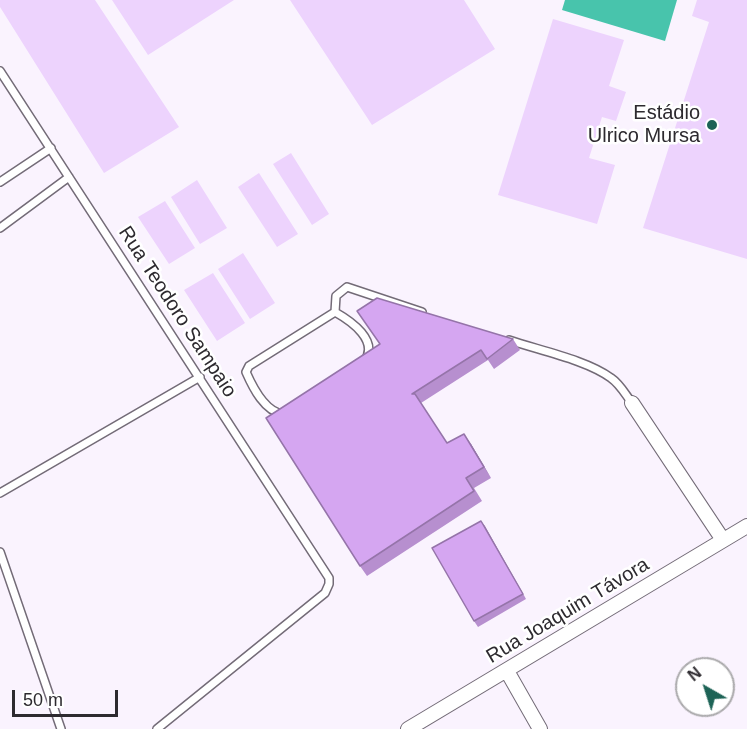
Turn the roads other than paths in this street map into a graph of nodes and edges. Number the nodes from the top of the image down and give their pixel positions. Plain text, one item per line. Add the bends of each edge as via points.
1 (0, 71) edge
2 (51, 148) junction
3 (69, 177) junction
4 (0, 182) edge
5 (0, 228) edge
6 (334, 312) junction
7 (434, 316) edge
8 (504, 339) edge
9 (200, 377) junction
10 (632, 403) joint
11 (0, 493) edge
12 (747, 526) edge
13 (723, 540) junction
14 (0, 552) edge
15 (507, 671) junction
16 (61, 729) edge
17 (157, 729) edge
18 (408, 729) edge
19 (540, 729) edge

1 - 2 lane, Rua Teodoro Sampaio
2 - 3 lane, Rua Teodoro Sampaio
2 - 4 lane
3 - 5 lane
3 - 9 lane, Rua Teodoro Sampaio
6 - 6 lane via 360,330 369,355 284,414 275,413 249,380 249,366
6 - 7 lane via 336,296 347,287
8 - 10 lane via 609,376
9 - 11 lane
9 - 17 lane, Rua Teodoro Sampaio via 326,572 329,584 325,593
10 - 13 street
12 - 13 street, Rua Joaquim Távora
13 - 15 street, Rua Joaquim Távora
14 - 16 lane
15 - 18 street, Rua Joaquim Távora
15 - 19 street

